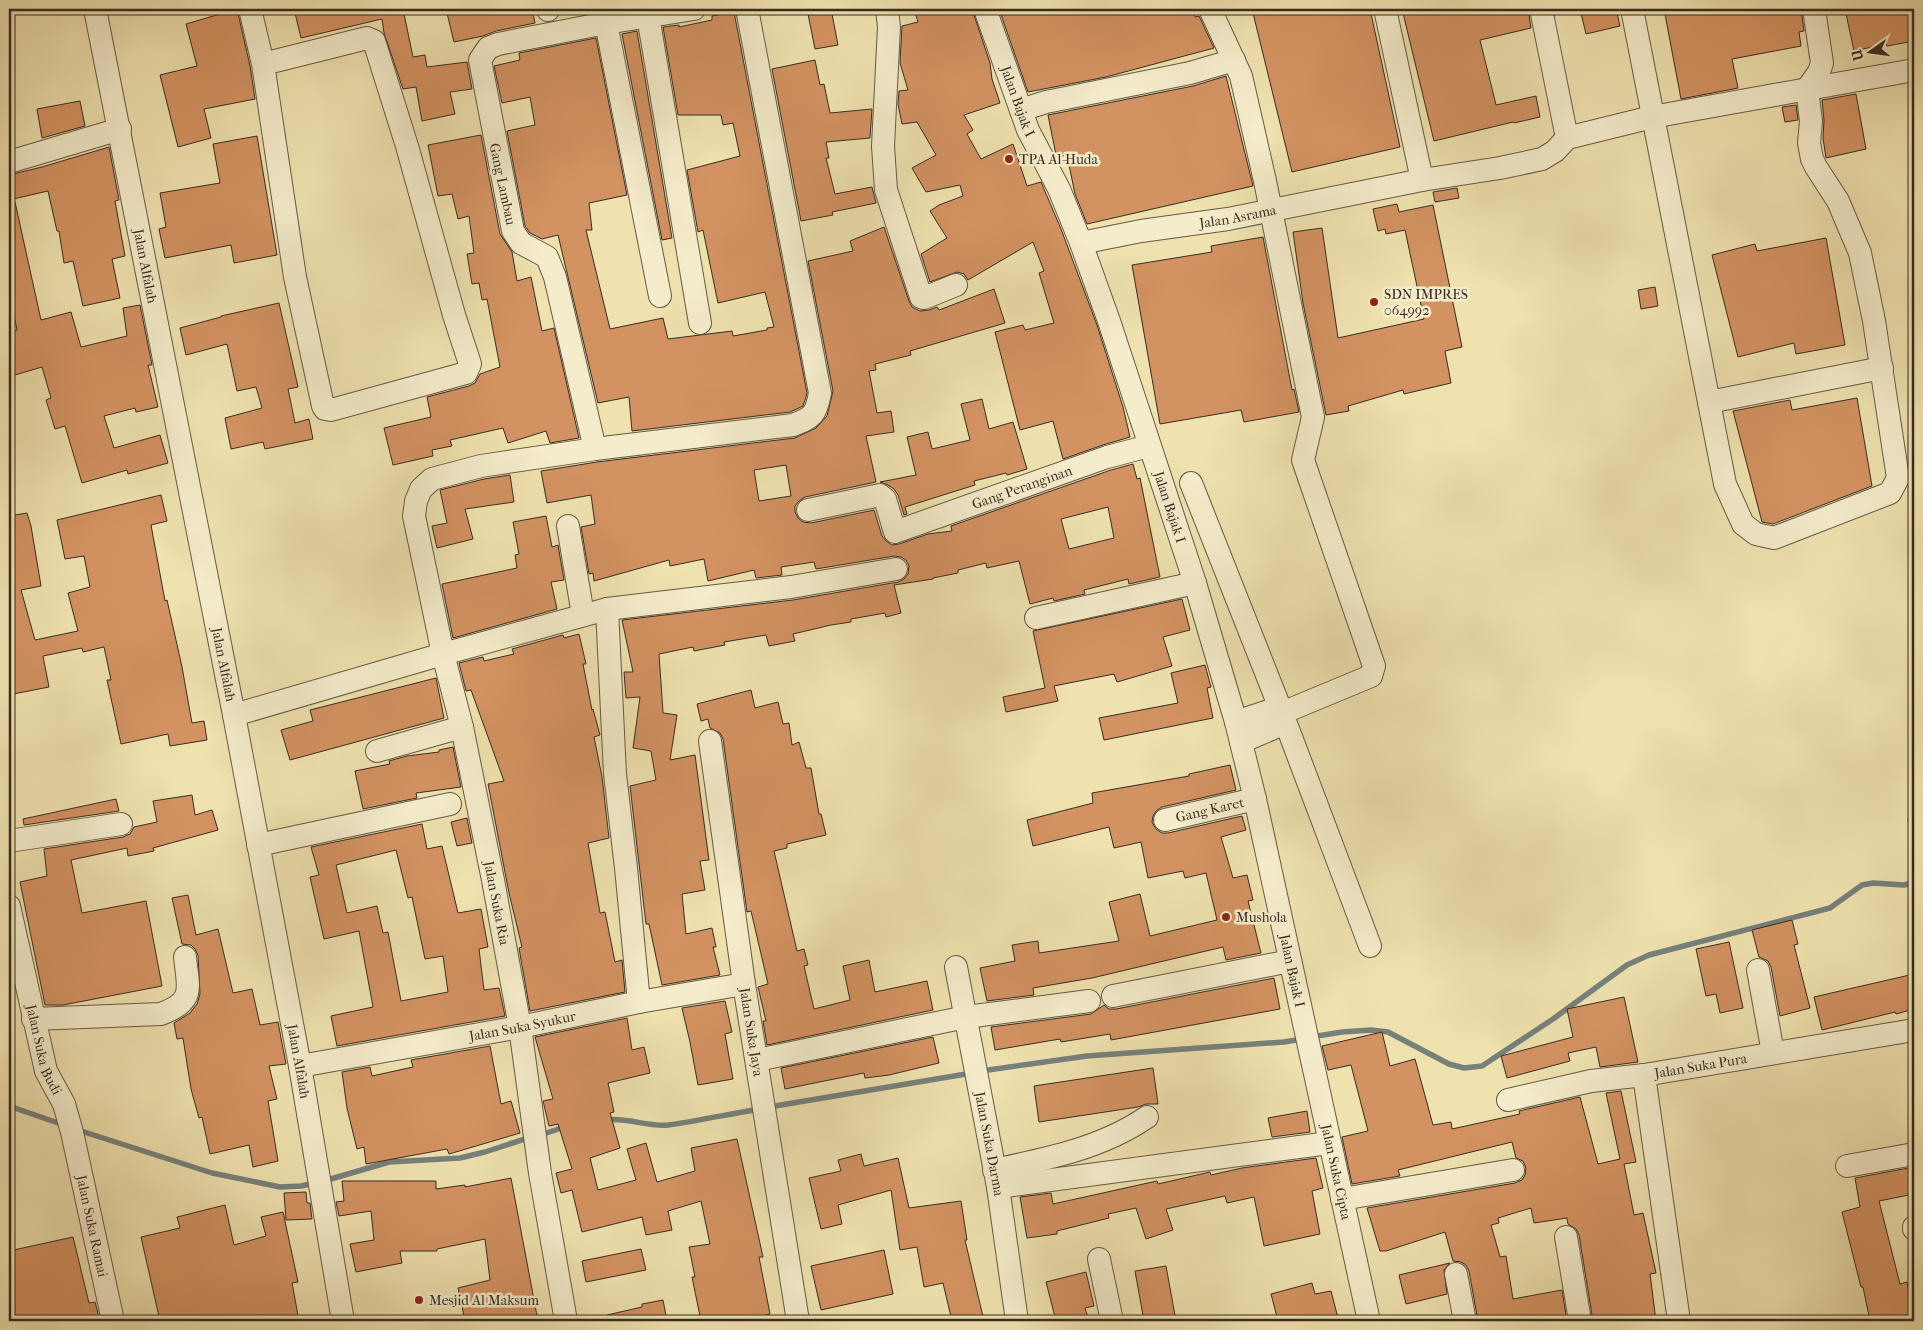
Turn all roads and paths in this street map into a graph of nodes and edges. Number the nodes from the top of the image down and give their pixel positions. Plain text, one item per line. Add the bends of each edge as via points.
1 (95, 9) edge
2 (250, 9) edge
3 (694, 9) edge
4 (747, 9) edge
5 (887, 9) edge
6 (984, 9) edge
7 (1210, 9) edge
8 (1385, 9) edge
9 (1541, 9) edge
10 (1632, 9) edge
11 (1814, 9) edge
12 (648, 16) junction
13 (606, 23) junction
14 (1234, 60) junction
15 (262, 64) junction
16 (1914, 70) edge
17 (1807, 89) junction
18 (1021, 110) junction
19 (1652, 117) junction
20 (120, 129) junction
21 (1567, 138) junction
22 (9, 162) edge
23 (1422, 180) junction
24 (1270, 210) junction
25 (1081, 243) junction
26 (956, 285) dead end
27 (660, 296) dead end
28 (700, 323) dead end
29 (1882, 368) junction
30 (1709, 402) junction
31 (1149, 446) junction
32 (595, 449) junction
33 (1191, 483) dead end
34 (808, 510) dead end
35 (568, 526) dead end
36 (896, 569) dead end
37 (1195, 582) junction
38 (607, 609) junction
39 (583, 615) junction
40 (1036, 618) dead end
41 (443, 654) junction
42 (1282, 713) junction
43 (234, 715) junction
44 (462, 727) junction
45 (1239, 732) junction
46 (710, 741) dead end
47 (377, 751) dead end
48 (1255, 799) junction
49 (450, 804) dead end
50 (1165, 820) dead end
51 (121, 824) dead end
52 (9, 841) edge
53 (258, 845) junction
54 (9, 906) edge
55 (1370, 946) dead end
56 (185, 957) dead end
57 (1290, 961) junction
58 (956, 967) dead end
59 (1758, 970) dead end
60 (744, 984) junction
61 (1113, 996) dead end
62 (1089, 1000) dead end
63 (639, 1002) junction
64 (966, 1017) junction
65 (33, 1019) junction
66 (1304, 1022) joint
67 (520, 1027) junction
68 (1914, 1030) edge
69 (1773, 1053) junction
70 (756, 1060) junction
71 (300, 1066) junction
72 (1644, 1075) junction
73 (1508, 1100) dead end
74 (1147, 1117) dead end
75 (72, 1132) joint
76 (1329, 1143) junction
77 (1914, 1154) edge
78 (1847, 1166) dead end
79 (1513, 1170) dead end
80 (996, 1178) junction
81 (1342, 1199) junction
82 (1566, 1238) dead end
83 (1099, 1259) dead end
84 (1456, 1274) dead end
85 (113, 1321) edge
86 (343, 1321) edge
87 (566, 1321) edge
88 (798, 1321) edge
89 (1017, 1321) edge
90 (1112, 1321) edge
91 (1369, 1321) edge
92 (1465, 1321) edge
93 (1580, 1321) edge
94 (1679, 1321) edge

1 - 20 street, Jalan Alfalah
2 - 15 street
3 - 12 street, Gang Lambau
4 - 32 street via 820,393 816,410 810,418 793,425
5 - 26 street via 889,27 883,146 886,190 921,297
6 - 18 street, Jalan Bajak I
7 - 14 street, Jalan Asrama
8 - 23 street
9 - 21 street
10 - 19 street
11 - 17 street via 1822,63
12 - 13 street, Gang Lambau
12 - 28 street
13 - 27 street
13 - 32 street, Gang Lambau via 498,44 488,48 480,60 513,231 521,243 547,257 555,277
14 - 18 street via 1190,73
14 - 24 street, Jalan Asrama via 1241,76
15 - 15 street via 295,278 323,406 331,410 466,373 470,364 374,41 367,38
16 - 17 street
17 - 19 street
17 - 29 street via 1812,159 1838,201 1860,253
18 - 25 street, Jalan Bajak I
19 - 21 street
19 - 30 street
20 - 22 street
20 - 43 street, Jalan Alfalah
21 - 23 street via 1542,159
23 - 24 street
24 - 25 street, Jalan Asrama
24 - 42 street via 1312,417 1303,460 1374,666 1371,676
25 - 31 street, Jalan Bajak I
29 - 30 street
29 - 30 street via 1898,478 1890,492 1774,538 1756,534 1743,524 1725,484
31 - 34 street, Gang Peranginan via 1107,457 895,532 885,499 880,494
31 - 37 street, Jalan Bajak I
32 - 41 street, Jalan Suka Ria via 481,466 432,479 421,489 414,516
33 - 42 street
35 - 39 street
36 - 38 street
37 - 40 street
37 - 45 street, Jalan Bajak I
38 - 39 street
38 - 63 street via 615,774
39 - 41 street
41 - 43 street
41 - 44 street, Jalan Suka Ria
42 - 45 street via 1269,711
42 - 55 street
43 - 53 street, Jalan Alfalah
44 - 47 street
44 - 67 street, Jalan Suka Ria
45 - 48 street, Jalan Bajak I
46 - 60 street, Jalan Suka Jaya
48 - 50 street, Gang Karet
48 - 57 street, Jalan Bajak I
49 - 53 street
51 - 52 street
53 - 71 street, Jalan Alfalah
54 - 65 street, Jalan Suka Budi
56 - 65 street via 188,992 176,1008 162,1014
57 - 61 street
57 - 66 street, Jalan Bajak I
58 - 64 street, Jalan Suka Darma
59 - 69 street
60 - 63 street, Jalan Suka Syukur
60 - 70 street, Jalan Suka Jaya
62 - 64 street
63 - 67 street, Jalan Suka Syukur
64 - 70 street
64 - 80 street, Jalan Suka Darma
65 - 75 street, Jalan Suka Budi via 46,1071 64,1104
66 - 76 street, Jalan Suka Cipta
67 - 71 street, Jalan Suka Syukur
67 - 87 street, Jalan Suka Ria via 540,1173
68 - 69 street, Jalan Suka Pura
69 - 72 street, Jalan Suka Pura
70 - 88 street, Jalan Suka Jaya
71 - 86 street, Jalan Alfalah
72 - 73 street via 1591,1080
72 - 94 street, Jalan Suka Pura
74 - 80 street via 1119,1135
75 - 85 street, Jalan Suka Ramai
76 - 80 street
76 - 81 street, Jalan Suka Cipta
77 - 78 street
79 - 81 street
80 - 89 street, Jalan Suka Darma
81 - 91 street, Jalan Suka Cipta
82 - 93 street
83 - 90 street
84 - 92 street

